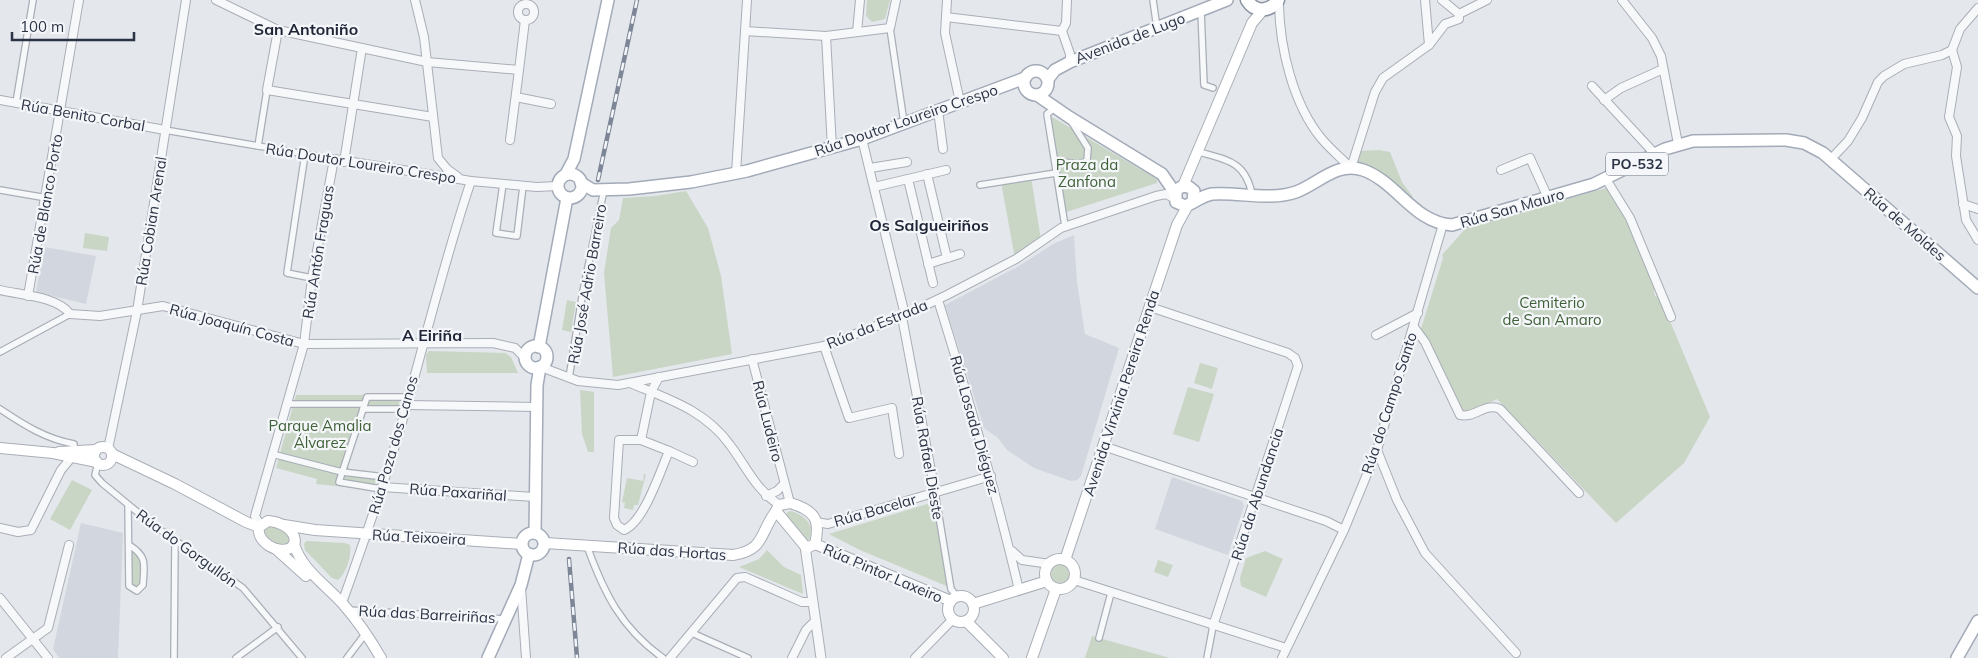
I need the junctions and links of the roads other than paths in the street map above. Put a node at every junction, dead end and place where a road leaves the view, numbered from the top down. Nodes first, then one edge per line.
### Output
1 (33, 0) edge
2 (79, 0) edge
3 (186, 0) edge
4 (216, 0) edge
5 (415, 0) edge
6 (608, 0) edge
7 (747, 0) edge
8 (860, 0) edge
9 (896, 0) edge
10 (947, 0) edge
11 (1067, 0) edge
12 (1154, 0) edge
13 (1227, 0) edge
14 (1425, 0) edge
15 (1442, 0) edge
16 (1487, 0) edge
17 (1622, 0) edge
18 (1262, 4) edge
19 (1978, 8) edge
20 (1201, 11) junction
21 (1459, 14) junction
22 (946, 17) junction
23 (525, 20) dead end
24 (1280, 27) junction
25 (890, 28) junction
26 (1157, 28) junction
27 (278, 30) junction
28 (745, 31) junction
29 (1062, 31) junction
30 (857, 32) junction
31 (826, 36) junction
32 (1428, 45) junction
33 (362, 48) junction
34 (1952, 50) junction
35 (427, 62) junction
36 (1066, 64) junction
37 (1663, 69) junction
38 (519, 70) junction
39 (1038, 71) junction
40 (1025, 78) junction
41 (1048, 84) junction
42 (1592, 86) dead end
43 (1213, 88) dead end
44 (267, 90) junction
45 (1037, 95) junction
46 (516, 97) junction
47 (0, 100) edge
48 (1604, 100) junction
49 (960, 102) junction
50 (16, 103) junction
51 (551, 104) dead end
52 (354, 105) junction
53 (1056, 107) junction
54 (938, 110) junction
55 (61, 111) junction
56 (433, 117) junction
57 (1069, 118) junction
58 (904, 123) junction
59 (165, 130) junction
60 (862, 138) junction
61 (510, 140) dead end
62 (1678, 144) junction
63 (258, 146) junction
64 (832, 148) junction
65 (943, 149) dead end
66 (1198, 152) junction
67 (305, 154) junction
68 (1655, 154) junction
69 (334, 159) junction
70 (1831, 159) junction
71 (1054, 161) junction
72 (344, 162) junction
73 (907, 162) dead end
74 (870, 168) junction
75 (1351, 168) junction
76 (946, 170) dead end
77 (1501, 170) dead end
78 (736, 173) junction
79 (1056, 173) junction
80 (927, 174) junction
81 (575, 178) junction
82 (461, 179) junction
83 (908, 179) junction
84 (1606, 179) junction
85 (471, 181) junction
86 (503, 184) junction
87 (980, 185) dead end
88 (522, 186) junction
89 (557, 186) junction
90 (874, 187) junction
91 (0, 190) edge
92 (604, 190) junction
93 (1182, 192) junction
94 (1230, 194) junction
95 (1252, 194) junction
96 (47, 198) junction
97 (567, 198) junction
98 (1548, 198) junction
99 (1190, 203) junction
100 (1963, 204) junction
101 (1978, 209) edge
102 (1443, 224) junction
103 (1177, 225) junction
104 (1065, 226) junction
105 (1978, 240) edge
106 (960, 254) dead end
107 (947, 258) junction
108 (928, 264) junction
109 (312, 278) junction
110 (933, 283) dead end
111 (1978, 288) edge
112 (0, 290) edge
113 (28, 296) junction
114 (938, 300) junction
115 (1150, 307) junction
116 (137, 311) junction
117 (1418, 313) junction
118 (70, 314) junction
119 (904, 316) junction
120 (1671, 317) dead end
121 (1414, 327) junction
122 (1376, 335) dead end
123 (422, 343) junction
124 (304, 344) junction
125 (824, 346) junction
126 (539, 347) junction
127 (0, 352) edge
128 (752, 358) junction
129 (527, 362) junction
130 (541, 367) junction
131 (557, 374) junction
132 (659, 377) junction
133 (569, 378) junction
134 (629, 383) junction
135 (537, 386) junction
136 (652, 392) junction
137 (286, 404) junction
138 (407, 404) junction
139 (364, 406) junction
140 (537, 407) junction
141 (0, 410) edge
142 (641, 440) junction
143 (1103, 446) junction
144 (0, 448) edge
145 (96, 450) junction
146 (1377, 450) junction
147 (669, 451) junction
148 (54, 453) junction
149 (73, 453) junction
150 (272, 454) junction
151 (899, 454) dead end
152 (110, 455) junction
153 (97, 462) junction
154 (693, 462) dead end
155 (342, 472) junction
156 (991, 476) junction
157 (385, 478) junction
158 (784, 484) junction
159 (381, 488) junction
160 (935, 492) junction
161 (1579, 493) dead end
162 (766, 496) junction
163 (534, 497) junction
164 (1256, 498) junction
165 (128, 505) junction
166 (781, 506) junction
167 (257, 511) junction
168 (233, 516) junction
169 (816, 522) junction
170 (284, 525) junction
171 (0, 528) edge
172 (259, 529) junction
173 (315, 530) junction
174 (1344, 530) junction
175 (535, 533) junction
176 (367, 534) junction
177 (175, 539) junction
178 (295, 542) junction
179 (545, 543) junction
180 (522, 544) junction
181 (69, 545) dead end
182 (129, 545) junction
183 (810, 545) junction
184 (588, 546) junction
185 (276, 549) junction
186 (1012, 551) junction
187 (529, 554) junction
188 (1065, 560) junction
189 (1050, 564) junction
190 (1074, 580) junction
191 (1046, 581) junction
192 (520, 586) junction
193 (328, 589) junction
194 (1056, 589) junction
195 (1019, 590) junction
196 (1111, 593) junction
197 (0, 598) edge
198 (954, 599) junction
199 (813, 602) junction
200 (973, 604) junction
201 (345, 606) junction
202 (507, 619) junction
203 (953, 619) junction
204 (816, 620) junction
205 (966, 621) junction
206 (1978, 621) edge
207 (1213, 626) junction
208 (278, 627) junction
209 (366, 633) junction
210 (692, 633) junction
211 (1100, 638) dead end
212 (32, 639) junction
213 (1286, 648) junction
214 (1516, 653) dead end
215 (6, 658) edge
216 (48, 658) edge
217 (174, 658) edge
218 (236, 658) edge
219 (302, 658) edge
220 (347, 658) edge
221 (381, 658) edge
222 (488, 658) edge
223 (526, 658) edge
224 (663, 658) edge
225 (670, 658) edge
226 (748, 658) edge
227 (792, 658) edge
228 (821, 658) edge
229 (914, 658) edge
230 (1003, 658) edge
231 (1032, 658) edge
232 (1207, 658) edge
233 (1282, 658) edge
234 (1957, 658) edge

1 - 50 street
2 - 55 street, Rúa de Blanco Porto
3 - 59 street, Rúa Cobian Arenal
4 - 27 street
5 - 35 street
6 - 81 main road
7 - 28 street
8 - 30 street
9 - 25 street
10 - 22 street
11 - 29 street
12 - 26 street
13 - 18 main road, Avenida de Lugo
13 - 20 main road, Avenida de Lugo
14 - 32 street
15 - 21 street
16 - 21 street
17 - 37 street
18 - 24 street
18 - 24 street
18 - 66 main road
19 - 34 street
20 - 26 main road, Avenida de Lugo
20 - 43 street
21 - 32 street
22 - 29 street
22 - 49 street
23 - 38 street
24 - 75 street
25 - 30 street
25 - 58 street
26 - 36 main road, Avenida de Lugo
27 - 33 street
27 - 44 street
28 - 31 street
28 - 78 street
29 - 36 street
30 - 31 street
31 - 64 street
32 - 75 street
33 - 35 street
33 - 52 street
34 - 70 street
34 - 100 street
35 - 38 street
35 - 56 street
36 - 39 main road, Avenida de Lugo
36 - 41 main road, Avenida de Lugo
37 - 48 street
37 - 62 street
38 - 46 street
39 - 40 main road
39 - 41 main road
40 - 45 main road
40 - 49 main road, Rúa Doutor Loureiro Crespo
41 - 45 main road
41 - 53 main road
42 - 48 street
44 - 52 street
44 - 63 street
45 - 53 main road
46 - 51 street
46 - 61 street
47 - 50 street, Rúa Benito Corbal
48 - 68 street
49 - 54 main road, Rúa Doutor Loureiro Crespo
50 - 55 street, Rúa Benito Corbal
52 - 56 street
52 - 72 street
53 - 57 main road
53 - 71 street
54 - 58 main road, Rúa Doutor Loureiro Crespo
54 - 65 street
55 - 59 street, Rúa Benito Corbal
55 - 96 street, Rúa de Blanco Porto
56 - 82 street
57 - 71 street
57 - 93 main road
58 - 60 main road, Rúa Doutor Loureiro Crespo
59 - 63 street, Rúa Doutor Loureiro Crespo
59 - 116 street, Rúa Cobian Arenal
60 - 64 main road, Rúa Doutor Loureiro Crespo
60 - 74 street, Rúa Rafael Dieste
62 - 68 main road, Rúa San Mauro / PO-532
62 - 70 main road, Rúa San Mauro / PO-532
63 - 67 street, Rúa Doutor Loureiro Crespo
64 - 78 main road, Rúa Doutor Loureiro Crespo
66 - 93 main road
66 - 95 street
67 - 69 street, Rúa Doutor Loureiro Crespo
67 - 109 street
68 - 84 main road, Rúa San Mauro / PO-532
69 - 72 street, Rúa Doutor Loureiro Crespo
69 - 109 street, Rúa Antón Fraguas
70 - 111 main road, Rúa de Moldes / PO-532
71 - 79 street
72 - 82 street, Rúa Doutor Loureiro Crespo
73 - 74 street
74 - 90 street, Rúa Rafael Dieste
75 - 95 main road
75 - 102 main road, Rúa San Mauro
76 - 80 street
77 - 98 street
78 - 92 main road, Rúa Doutor Loureiro Crespo
79 - 87 street
79 - 104 street
80 - 83 street
80 - 107 street
81 - 89 main road
81 - 92 main road, Rúa Doutor Loureiro Crespo
81 - 97 main road
82 - 85 street, Rúa Doutor Loureiro Crespo
83 - 90 street
83 - 108 street
84 - 98 main road, Rúa San Mauro / PO-532
84 - 120 street
85 - 86 street, Rúa Doutor Loureiro Crespo
85 - 123 street, Rúa Poza dos Canos
86 - 88 street, Rúa Doutor Loureiro Crespo
86 - 88 street
88 - 89 street, Rúa Doutor Loureiro Crespo
89 - 97 main road
90 - 119 street, Rúa Rafael Dieste
91 - 96 street
92 - 133 street, Rúa José Adrio Barreiro
93 - 94 main road
93 - 99 main road
93 - 99 main road
93 - 103 main road, Avenida Virxinia Pereira Renda
93 - 104 street, Rúa da Estrada
94 - 95 main road
94 - 99 main road
96 - 113 street, Rúa de Blanco Porto
97 - 126 main road
98 - 102 main road, Rúa San Mauro / PO-532
99 - 103 main road, Avenida Virxinia Pereira Renda
100 - 101 street
100 - 105 street
102 - 117 street, Rúa do Campo Santo
103 - 115 main road, Avenida Virxinia Pereira Renda
104 - 114 street, Rúa da Estrada
106 - 107 street
107 - 108 street
108 - 110 street
109 - 124 street, Rúa Antón Fraguas
112 - 113 street, Rúa Joaquín Costa
113 - 118 street, Rúa Joaquín Costa
114 - 119 street, Rúa da Estrada
114 - 156 street, Rúa Losada Diéguez
115 - 143 main road, Avenida Virxinia Pereira Renda
115 - 164 street, Rúa da Abundancia
116 - 118 street, Rúa Joaquín Costa
116 - 124 street, Rúa Joaquín Costa
116 - 152 street, Rúa Cobian Arenal
117 - 121 street, Rúa do Campo Santo
117 - 122 street
118 - 127 street
119 - 125 street, Rúa da Estrada
119 - 160 street, Rúa Rafael Dieste
121 - 146 street, Rúa do Campo Santo
121 - 161 street
123 - 124 street, Rúa Joaquín Costa
123 - 129 street, Rúa Joaquín Costa
123 - 138 street, Rúa Poza dos Canos
124 - 137 street, Rúa Antón Fraguas
125 - 128 street, Rúa da Estrada
125 - 151 street
126 - 129 main road
126 - 130 main road
128 - 132 street, Rúa da Estrada
128 - 158 street, Rúa Ludeiro
129 - 130 main road
129 - 135 main road
130 - 131 street, Rúa da Estrada
130 - 135 main road
131 - 133 street, Rúa da Estrada
131 - 135 street
132 - 134 street, Rúa da Estrada
132 - 136 street
133 - 134 street, Rúa da Estrada
134 - 136 street, Rúa Pintor Laxeiro
135 - 140 main road
136 - 142 street
136 - 162 street, Rúa Pintor Laxeiro
137 - 139 street
137 - 150 street, Rúa Antón Fraguas
138 - 139 street
138 - 139 street
138 - 140 street
138 - 157 street, Rúa Poza dos Canos
139 - 155 street
140 - 163 main road
141 - 149 street
142 - 147 street
142 - 147 street
143 - 164 street
143 - 188 main road, Avenida Virxinia Pereira Renda
144 - 148 main road
145 - 148 main road
145 - 152 main road
145 - 153 main road
146 - 174 street, Rúa do Campo Santo
146 - 214 street
147 - 154 street
148 - 149 main road
149 - 153 main road
149 - 171 street
150 - 155 street
150 - 167 street, Rúa Antón Fraguas
152 - 153 main road
152 - 168 main road
153 - 165 street, Rúa do Gorgullón
155 - 157 street
155 - 159 street, Rúa Paxariñal
156 - 160 street, Rúa Bacelar
156 - 186 street, Rúa Losada Diéguez
157 - 159 street, Rúa Poza dos Canos
158 - 162 street
158 - 166 street, Rúa Ludeiro
159 - 163 street, Rúa Paxariñal
159 - 176 street, Rúa Poza dos Canos
160 - 169 street, Rúa Bacelar
160 - 198 street, Rúa Rafael Dieste
162 - 166 street, Rúa Pintor Laxeiro
163 - 175 main road
164 - 174 street
164 - 207 street, Rúa da Abundancia
165 - 177 street, Rúa do Gorgullón
165 - 182 street
166 - 169 main road, Rúa Pintor Laxeiro
166 - 183 main road, Rúa Pintor Laxeiro
166 - 184 main road, Rúa das Hortas
167 - 168 street
167 - 172 street
168 - 172 main road
169 - 183 main road, Rúa Pintor Laxeiro
170 - 172 main road, Rúa Teixoeira
170 - 173 main road, Rúa Teixoeira
170 - 178 main road
172 - 185 main road
173 - 176 main road, Rúa Teixoeira
173 - 178 main road
174 - 213 street, Rúa do Campo Santo
175 - 179 main road
175 - 180 main road
176 - 180 main road, Rúa Teixoeira
176 - 201 street, Rúa Poza dos Canos
177 - 208 street, Rúa do Gorgullón
177 - 217 street
178 - 185 main road
178 - 193 main road
179 - 184 main road, Rúa das Hortas
179 - 187 main road
180 - 187 main road
181 - 212 street
182 - 182 street
183 - 198 main road, Rúa Pintor Laxeiro
183 - 199 street
184 - 224 street
185 - 193 main road
186 - 189 street
186 - 195 street, Rúa Losada Diéguez
187 - 192 main road
188 - 189 main road
188 - 190 main road
189 - 191 main road
190 - 194 main road
190 - 196 street
191 - 194 main road
191 - 195 main road
192 - 202 main road
192 - 223 street
193 - 201 main road
194 - 231 main road
195 - 200 main road
196 - 207 street
196 - 211 street
197 - 212 street
198 - 200 main road
198 - 203 main road
199 - 204 street
199 - 210 street
200 - 205 main road
201 - 202 street, Rúa das Barreiriñas
201 - 209 main road
202 - 222 main road
203 - 205 main road
203 - 229 street
204 - 227 street
204 - 228 street
205 - 230 main road
206 - 234 main road
207 - 213 street
207 - 232 street
208 - 218 street
208 - 219 street, Rúa do Gorgullón
209 - 220 street
209 - 221 main road
210 - 225 street
210 - 226 street
212 - 215 street
212 - 216 street
213 - 233 street, Rúa do Campo Santo

